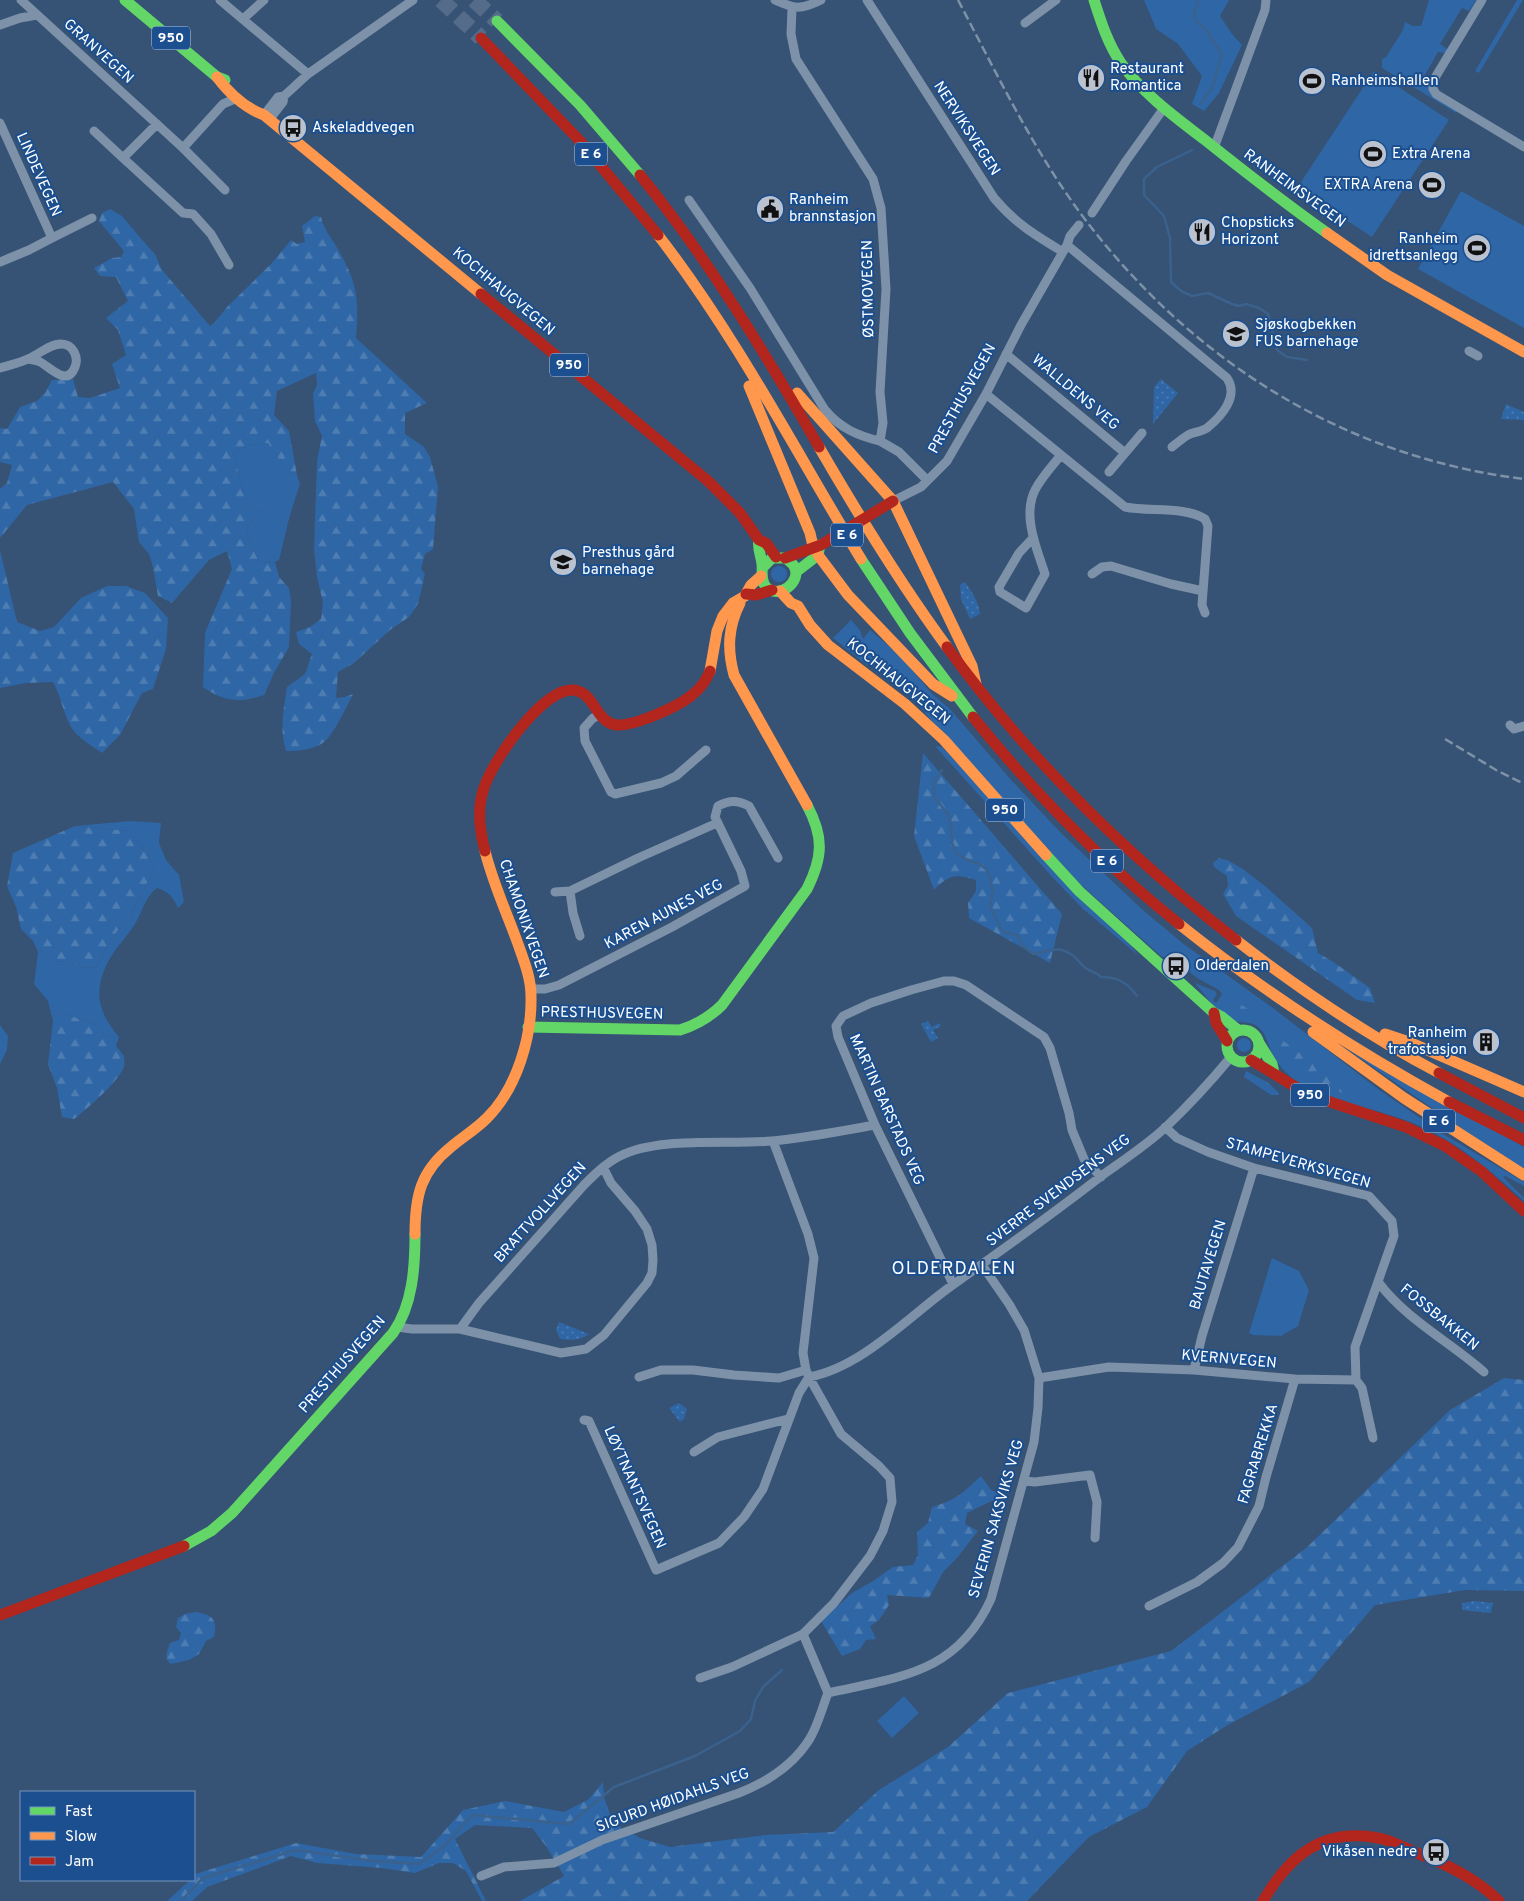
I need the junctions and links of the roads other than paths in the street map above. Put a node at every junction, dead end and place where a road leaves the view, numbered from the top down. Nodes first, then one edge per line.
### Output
1 (21, 0) edge
2 (125, 0) edge
3 (220, 0) edge
4 (264, 0) edge
5 (413, 0) edge
6 (775, 0) edge
7 (821, 0) edge
8 (867, 0) edge
9 (1056, 0) edge
10 (1094, 0) edge
11 (1266, 0) edge
12 (1482, 0) edge
13 (792, 8) junction
14 (38, 15) junction
15 (243, 19) junction
16 (497, 21) tunnel mouth
17 (1025, 23) dead end
18 (0, 25) edge
19 (481, 38) tunnel mouth
20 (308, 74) junction
21 (217, 77) junction
22 (227, 89) junction
23 (237, 98) junction
24 (223, 104) junction
25 (1164, 108) junction
26 (267, 117) junction
27 (0, 123) edge
28 (157, 124) junction
29 (94, 131) dead end
30 (1524, 147) edge
31 (183, 148) junction
32 (1214, 148) junction
33 (123, 158) junction
34 (226, 190) dead end
35 (689, 200) dead end
36 (1092, 213) dead end
37 (92, 218) dead end
38 (1079, 224) dead end
39 (52, 238) junction
40 (1065, 249) junction
41 (0, 262) edge
42 (229, 265) dead end
43 (1469, 351) dead end
44 (1524, 352) edge
45 (1006, 354) junction
46 (1478, 356) dead end
47 (28, 359) junction
48 (745, 362) junction
49 (0, 368) edge
50 (783, 384) junction
51 (986, 394) junction
52 (1142, 433) dead end
53 (880, 441) junction
54 (1172, 447) dead end
55 (1125, 453) junction
56 (1061, 455) junction
57 (1109, 472) dead end
58 (927, 480) junction
59 (893, 501) junction
60 (1033, 538) junction
61 (759, 540) junction
62 (819, 547) junction
63 (780, 557) junction
64 (762, 572) junction
65 (1092, 574) dead end
66 (795, 576) junction
67 (776, 590) junction
68 (1203, 591) junction
69 (744, 596) junction
70 (798, 606) junction
71 (1205, 613) dead end
72 (978, 691) junction
73 (960, 701) junction
74 (600, 715) junction
75 (1510, 725) dead end
76 (1524, 726) edge
77 (706, 750) dead end
78 (717, 823) junction
79 (778, 858) dead end
80 (570, 891) junction
81 (555, 892) dead end
82 (580, 936) dead end
83 (532, 989) junction
84 (1292, 1007) junction
85 (1214, 1013) junction
86 (528, 1027) junction
87 (1361, 1028) junction
88 (1238, 1030) junction
89 (1227, 1041) junction
90 (1260, 1043) junction
91 (1231, 1057) junction
92 (1251, 1060) junction
93 (1274, 1072) junction
94 (1524, 1092) edge
95 (1524, 1118) edge
96 (875, 1125) junction
97 (1165, 1127) junction
98 (1524, 1140) edge
99 (773, 1141) junction
100 (603, 1167) junction
101 (1254, 1168) junction
102 (1524, 1175) edge
103 (1101, 1177) junction
104 (1524, 1211) edge
105 (982, 1265) junction
106 (1379, 1283) junction
107 (953, 1284) junction
108 (397, 1327) junction
109 (460, 1329) junction
110 (1194, 1370) junction
111 (1484, 1372) dead end
112 (808, 1374) junction
113 (639, 1377) dead end
114 (1039, 1378) junction
115 (1295, 1379) junction
116 (1356, 1380) junction
117 (788, 1419) junction
118 (584, 1420) dead end
119 (1373, 1438) dead end
120 (694, 1452) dead end
121 (1024, 1481) junction
122 (1095, 1538) dead end
123 (1150, 1606) dead end
124 (0, 1616) edge
125 (803, 1634) junction
126 (700, 1678) dead end
127 (828, 1692) junction
128 (481, 1876) dead end
129 (1263, 1901) edge
130 (1499, 1901) edge

1 - 14 street, GRANVEGEN
2 - 21 main road, KOCHHAUGVEGEN / 950
3 - 15 street
4 - 15 street
5 - 20 street
6 - 13 street
7 - 13 street
8 - 40 street, NERVIKSVEGEN
9 - 17 street
10 - 25 main road, RANHEIMSVEGEN
11 - 32 street
12 - 30 street
13 - 53 street, ØSTMOVEGEN
14 - 18 street
14 - 28 street, GRANVEGEN
15 - 20 street
16 - 50 main road, E 6
19 - 48 main road, E 6
20 - 26 street
21 - 22 main road, KOCHHAUGVEGEN / 950
21 - 26 main road, KOCHHAUGVEGEN / 950
22 - 23 main road, KOCHHAUGVEGEN / 950
22 - 24 street
23 - 24 street
23 - 26 main road, KOCHHAUGVEGEN / 950
24 - 31 street
25 - 32 main road, RANHEIMSVEGEN
25 - 36 street
26 - 61 main road, KOCHHAUGVEGEN / 950
27 - 39 street, LINDEVEGEN
28 - 31 street, GRANVEGEN
28 - 33 street
29 - 33 street
31 - 34 street, GRANVEGEN
32 - 44 main road, RANHEIMSVEGEN
33 - 42 street
35 - 53 street
37 - 39 street, LINDEVEGEN
38 - 40 street, PRESTHUSVEGEN
39 - 41 street, LINDEVEGEN
40 - 45 street, PRESTHUSVEGEN
40 - 54 street
43 - 46 street
45 - 51 street, PRESTHUSVEGEN
45 - 55 street, WALLDENS VEG
47 - 47 street
47 - 49 street
48 - 62 main road, E 6
48 - 73 main road, E 6
50 - 59 main road, E 6
50 - 72 main road, E 6
51 - 56 street
51 - 58 street, PRESTHUSVEGEN
52 - 55 street, WALLDENS VEG
53 - 58 street
55 - 57 street, WALLDENS VEG
56 - 60 street
56 - 68 street
58 - 59 street, PRESTHUSVEGEN
59 - 62 main road, PRESTHUSVEGEN
59 - 72 main road, E 6
60 - 60 street
61 - 63 main road, KOCHHAUGVEGEN / 950
61 - 64 main road, KOCHHAUGVEGEN / 950
62 - 63 main road, PRESTHUSVEGEN
62 - 66 main road, PRESTHUSVEGEN
62 - 73 main road, E 6
63 - 64 main road
63 - 66 main road, 950
64 - 67 main road, 950
64 - 69 main road, PRESTHUSVEGEN
65 - 68 street
66 - 67 main road
66 - 70 main road, KOCHHAUGVEGEN / 950
67 - 69 main road
67 - 70 main road, KOCHHAUGVEGEN / 950
68 - 71 street
69 - 74 main road
69 - 86 main road, PRESTHUSVEGEN
70 - 85 main road, KOCHHAUGVEGEN / 950
72 - 87 main road, E 6
73 - 84 main road, E 6
74 - 77 street
74 - 83 main road, CHAMONIXVEGEN
75 - 76 street
78 - 79 street
78 - 80 street
78 - 83 street, KAREN AUNES VEG
80 - 81 street
80 - 82 street, KAREN AUNES VEG
83 - 86 main road, CHAMONIXVEGEN
84 - 98 main road, E 6
84 - 102 main road, E 6
85 - 88 main road, KOCHHAUGVEGEN / 950
85 - 89 main road, KOCHHAUGVEGEN / 950
86 - 108 main road, PRESTHUSVEGEN
87 - 94 main road, E 6
87 - 95 main road, E 6
88 - 89 main road
88 - 90 main road, 950
89 - 91 main road, 950
90 - 92 main road
90 - 93 main road, 950
91 - 92 main road, 950
91 - 97 street, SVERRE SVENDSENS VEG
92 - 93 main road, 950
93 - 104 main road, 950
96 - 99 street, BRATTVOLLVEGEN
96 - 103 street, MARTIN BARSTADS VEG
96 - 107 street, MARTIN BARSTADS VEG
97 - 101 street, STAMPEVERKSVEGEN
97 - 103 street, SVERRE SVENDSENS VEG
99 - 100 street, BRATTVOLLVEGEN
99 - 112 street
100 - 109 street, BRATTVOLLVEGEN
100 - 109 street
101 - 106 street, STAMPEVERKSVEGEN
101 - 110 street, BAUTAVEGEN
103 - 105 street, SVERRE SVENDSENS VEG
105 - 107 street, SVERRE SVENDSENS VEG
105 - 114 street, SEVERIN SAKSVIKS VEG
106 - 111 street, FOSSBAKKEN
106 - 116 street
107 - 112 street, SVERRE SVENDSENS VEG
108 - 109 street
108 - 124 main road, PRESTHUSVEGEN
110 - 114 street, KVERNVEGEN
110 - 115 street, KVERNVEGEN
112 - 113 street, SVERRE SVENDSENS VEG
112 - 117 street
112 - 125 street
114 - 121 street, SEVERIN SAKSVIKS VEG
115 - 116 street, KVERNVEGEN
115 - 123 street, FAGRABREKKA
116 - 119 street
117 - 118 street, LØYTNANTSVEGEN
117 - 120 street
121 - 122 street
121 - 127 street, SEVERIN SAKSVIKS VEG
125 - 126 street
125 - 127 street
127 - 128 street, SIGURD HØIDAHLS VEG
129 - 130 main road

